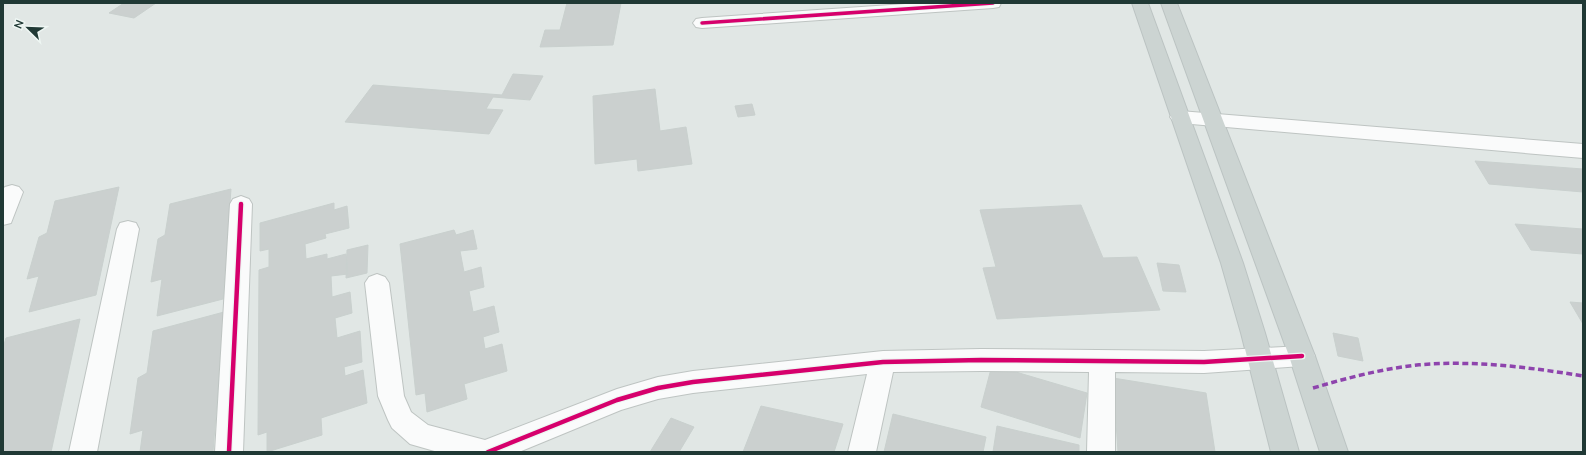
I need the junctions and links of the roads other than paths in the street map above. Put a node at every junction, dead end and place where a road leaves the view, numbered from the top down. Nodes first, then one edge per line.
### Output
1 (993, 3) edge
2 (1140, 3) edge
3 (1169, 3) edge
4 (702, 23) dead end
5 (1180, 117) junction
6 (1212, 119) junction
7 (1583, 151) edge
8 (12, 192) dead end
9 (241, 204) dead end
10 (3, 217) edge
11 (128, 229) dead end
12 (377, 283) dead end
13 (1302, 356) junction
14 (1260, 358) junction
15 (1102, 361) junction
16 (883, 362) junction
17 (83, 452) edge
18 (230, 452) edge
19 (483, 452) edge
20 (488, 452) edge
21 (862, 452) edge
22 (1101, 452) edge
23 (1285, 452) edge
24 (1334, 452) edge

1 - 4 street
2 - 5 main road
3 - 6 main road
5 - 6 street
5 - 14 main road
6 - 7 street
6 - 13 main road
8 - 10 street
9 - 18 street
11 - 17 street
12 - 19 street
13 - 14 street
13 - 24 main road
14 - 15 street
14 - 23 main road
15 - 16 street
15 - 22 street
16 - 20 street
16 - 21 street

